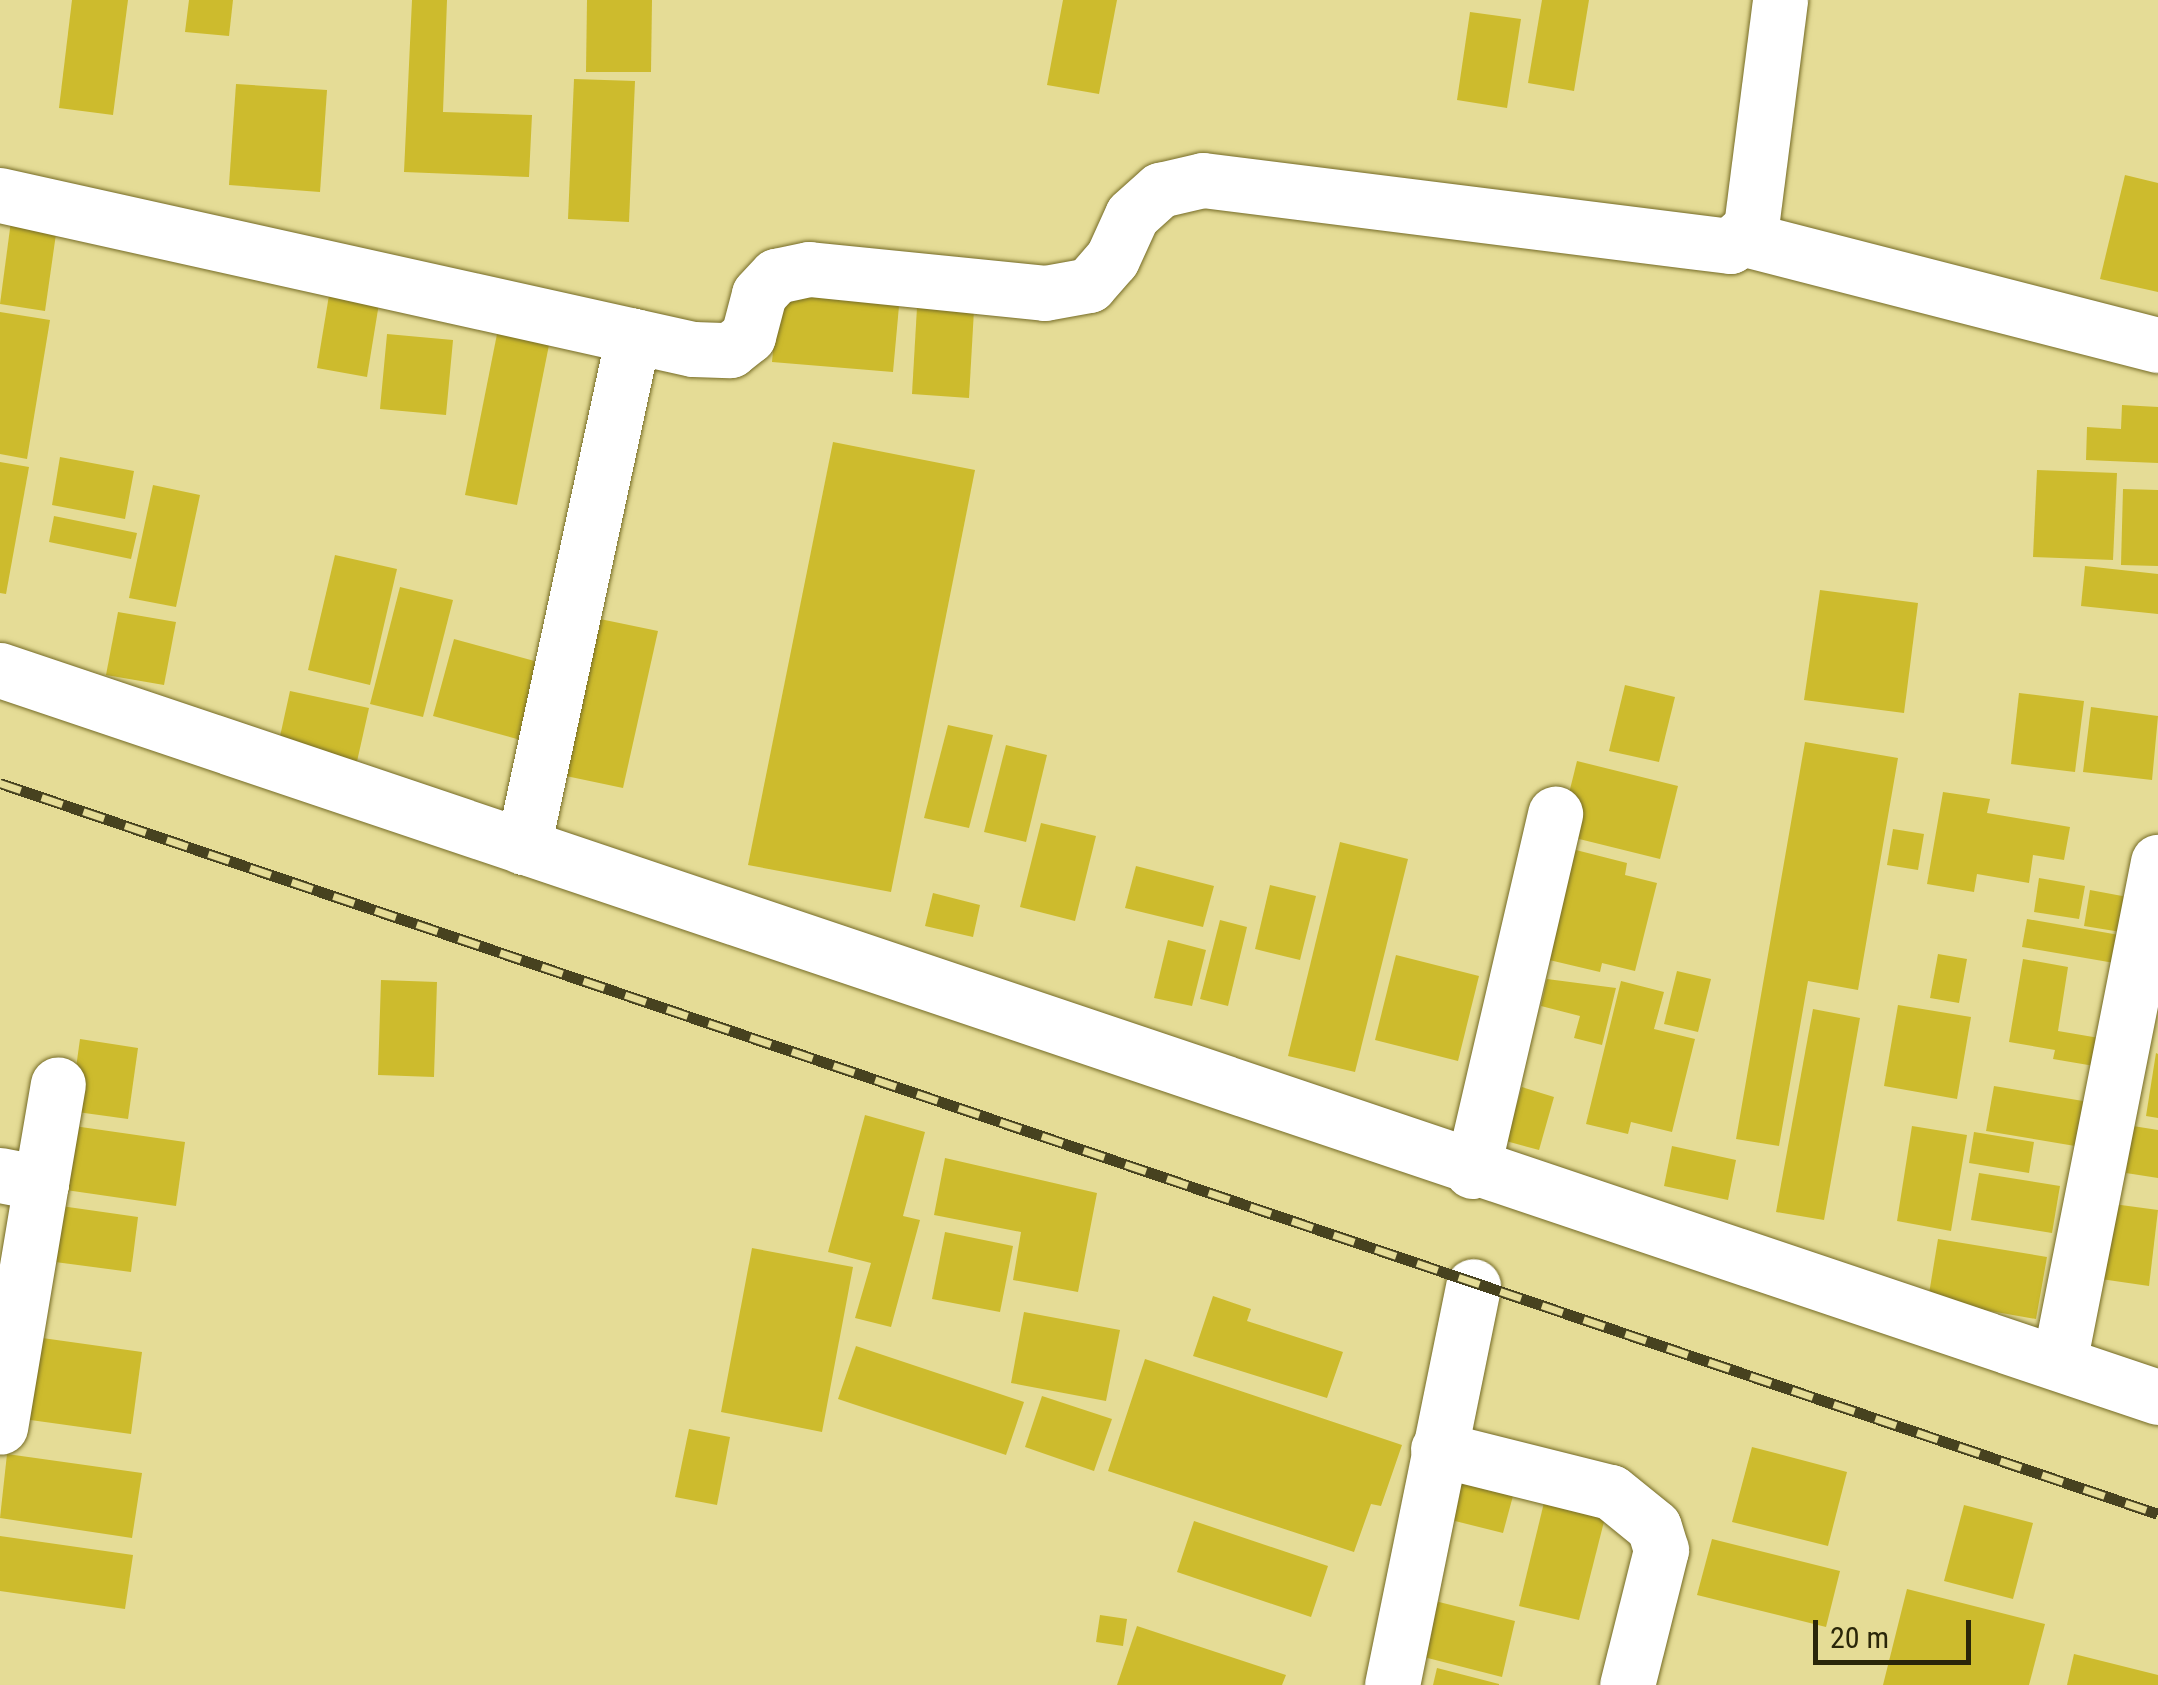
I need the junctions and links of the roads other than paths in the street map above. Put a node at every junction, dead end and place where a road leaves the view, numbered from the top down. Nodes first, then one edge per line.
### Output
1 (1780, 0) edge
2 (0, 196) edge
3 (1745, 238) junction
4 (633, 336) junction
5 (2158, 345) edge
6 (0, 670) edge
7 (1555, 813) dead end
8 (523, 847) junction
9 (2158, 862) edge
10 (58, 1084) dead end
11 (1472, 1171) junction
12 (21, 1179) edge
13 (1473, 1286) dead end
14 (2059, 1363) junction
15 (2158, 1397) edge
16 (0, 1426) edge
17 (1438, 1449) junction
18 (1392, 1685) edge
19 (1627, 1685) edge

1 - 3 street
2 - 4 street
3 - 4 street
3 - 5 street
4 - 8 street
6 - 8 street
7 - 11 street
8 - 11 street
9 - 14 street
10 - 12 street
11 - 14 street
12 - 16 street
13 - 17 street
14 - 15 street
17 - 18 street
17 - 19 street

